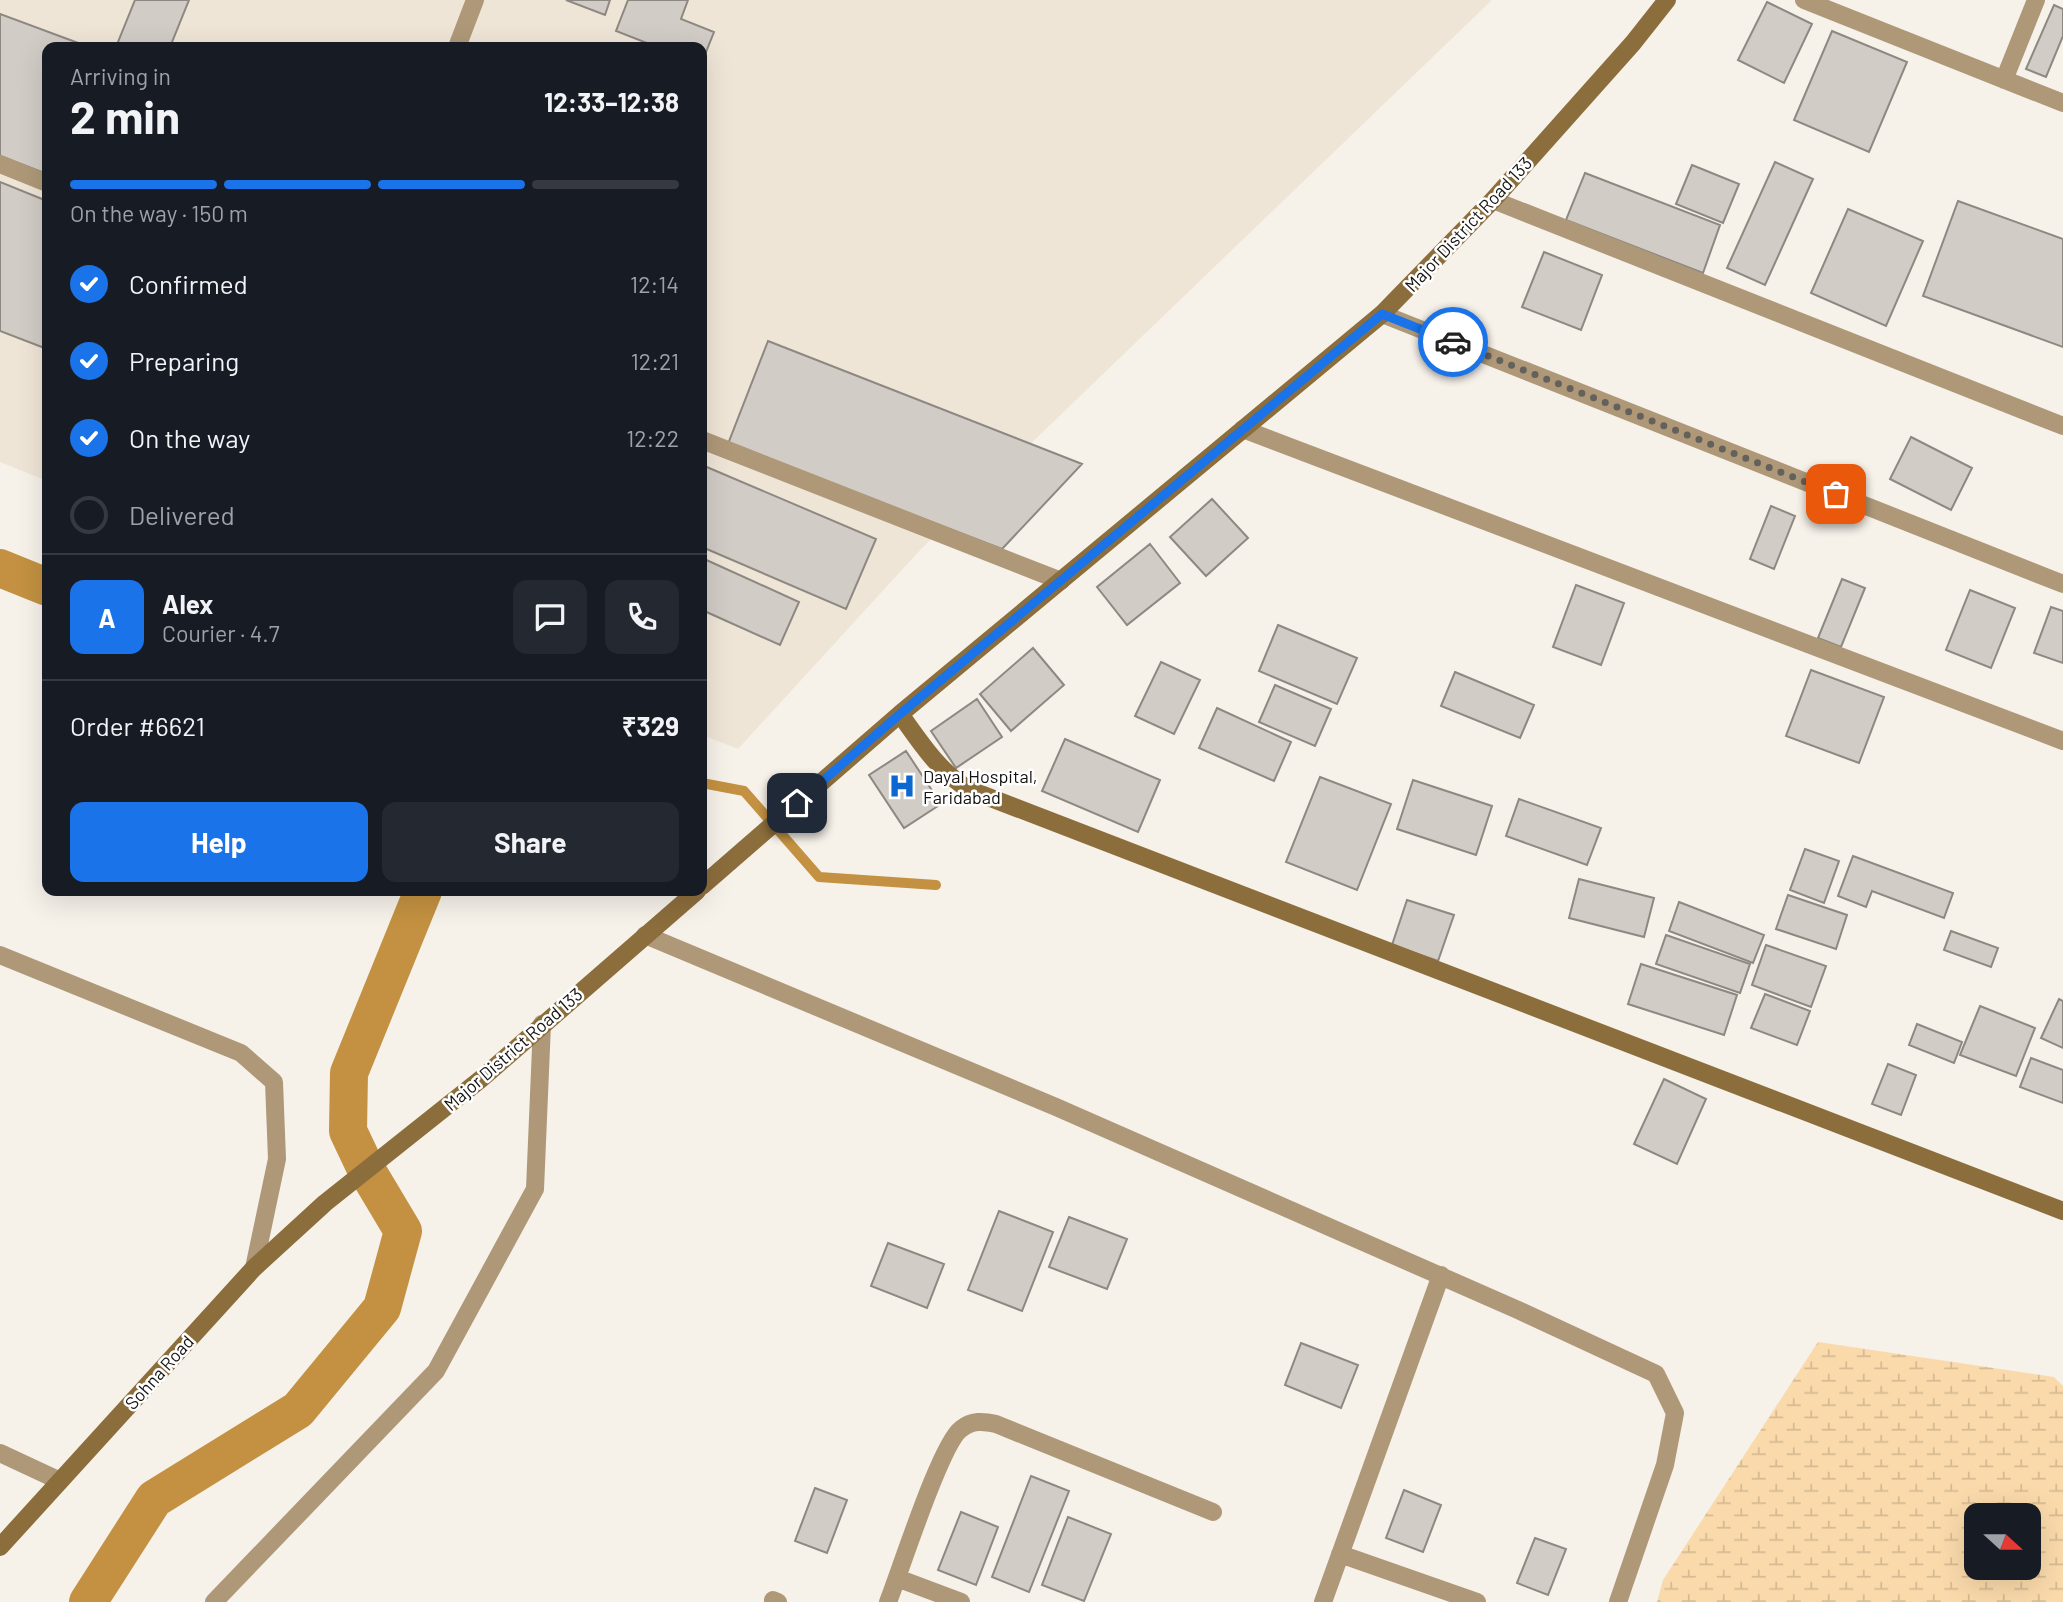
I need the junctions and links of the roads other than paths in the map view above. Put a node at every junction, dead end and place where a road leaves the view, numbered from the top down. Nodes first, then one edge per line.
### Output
1 (475, 0) edge
2 (1667, 0) edge
3 (1804, 0) edge
4 (2036, 0) edge
5 (459, 42) edge
6 (2004, 80) junction
7 (2063, 103) edge
8 (0, 164) edge
9 (42, 181) edge
10 (1493, 200) junction
11 (1382, 314) junction
12 (2063, 426) edge
13 (1243, 429) junction
14 (707, 442) edge
15 (1061, 581) junction
16 (2063, 584) edge
17 (900, 714) junction
18 (2063, 741) edge
19 (707, 882) edge
20 (691, 896) edge
21 (645, 935) junction
22 (0, 955) edge
23 (542, 1024) junction
24 (325, 1203) joint
25 (2063, 1211) edge
26 (254, 1268) junction
27 (1441, 1275) junction
28 (0, 1453) edge
29 (60, 1481) junction
30 (1213, 1512) dead end
31 (0, 1547) edge
32 (1340, 1554) junction
33 (897, 1578) junction
34 (214, 1602) edge
35 (888, 1602) edge
36 (961, 1602) edge
37 (1322, 1602) edge
38 (1477, 1602) edge
39 (1618, 1602) edge

1 - 5 street
2 - 10 main road, Major District Road 133
3 - 6 street
4 - 6 street
6 - 7 street
8 - 9 street
10 - 11 main road, Major District Road 133
10 - 12 street
11 - 13 main road, Major District Road 133
11 - 16 street
13 - 15 main road, Major District Road 133
13 - 18 street
14 - 15 street
15 - 17 main road, Major District Road 133
17 - 19 main road, Major District Road 133
17 - 25 main road
20 - 21 main road, Major District Road 133
21 - 23 main road, Major District Road 133
21 - 27 street
22 - 26 street
23 - 24 main road, Major District Road 133
23 - 34 street
24 - 26 main road, Sohna Road
26 - 29 main road, Sohna Road
27 - 32 street
27 - 39 street
28 - 29 street
29 - 31 main road, Sohna Road
30 - 33 street
32 - 37 street
32 - 38 street
33 - 35 street
33 - 36 street

